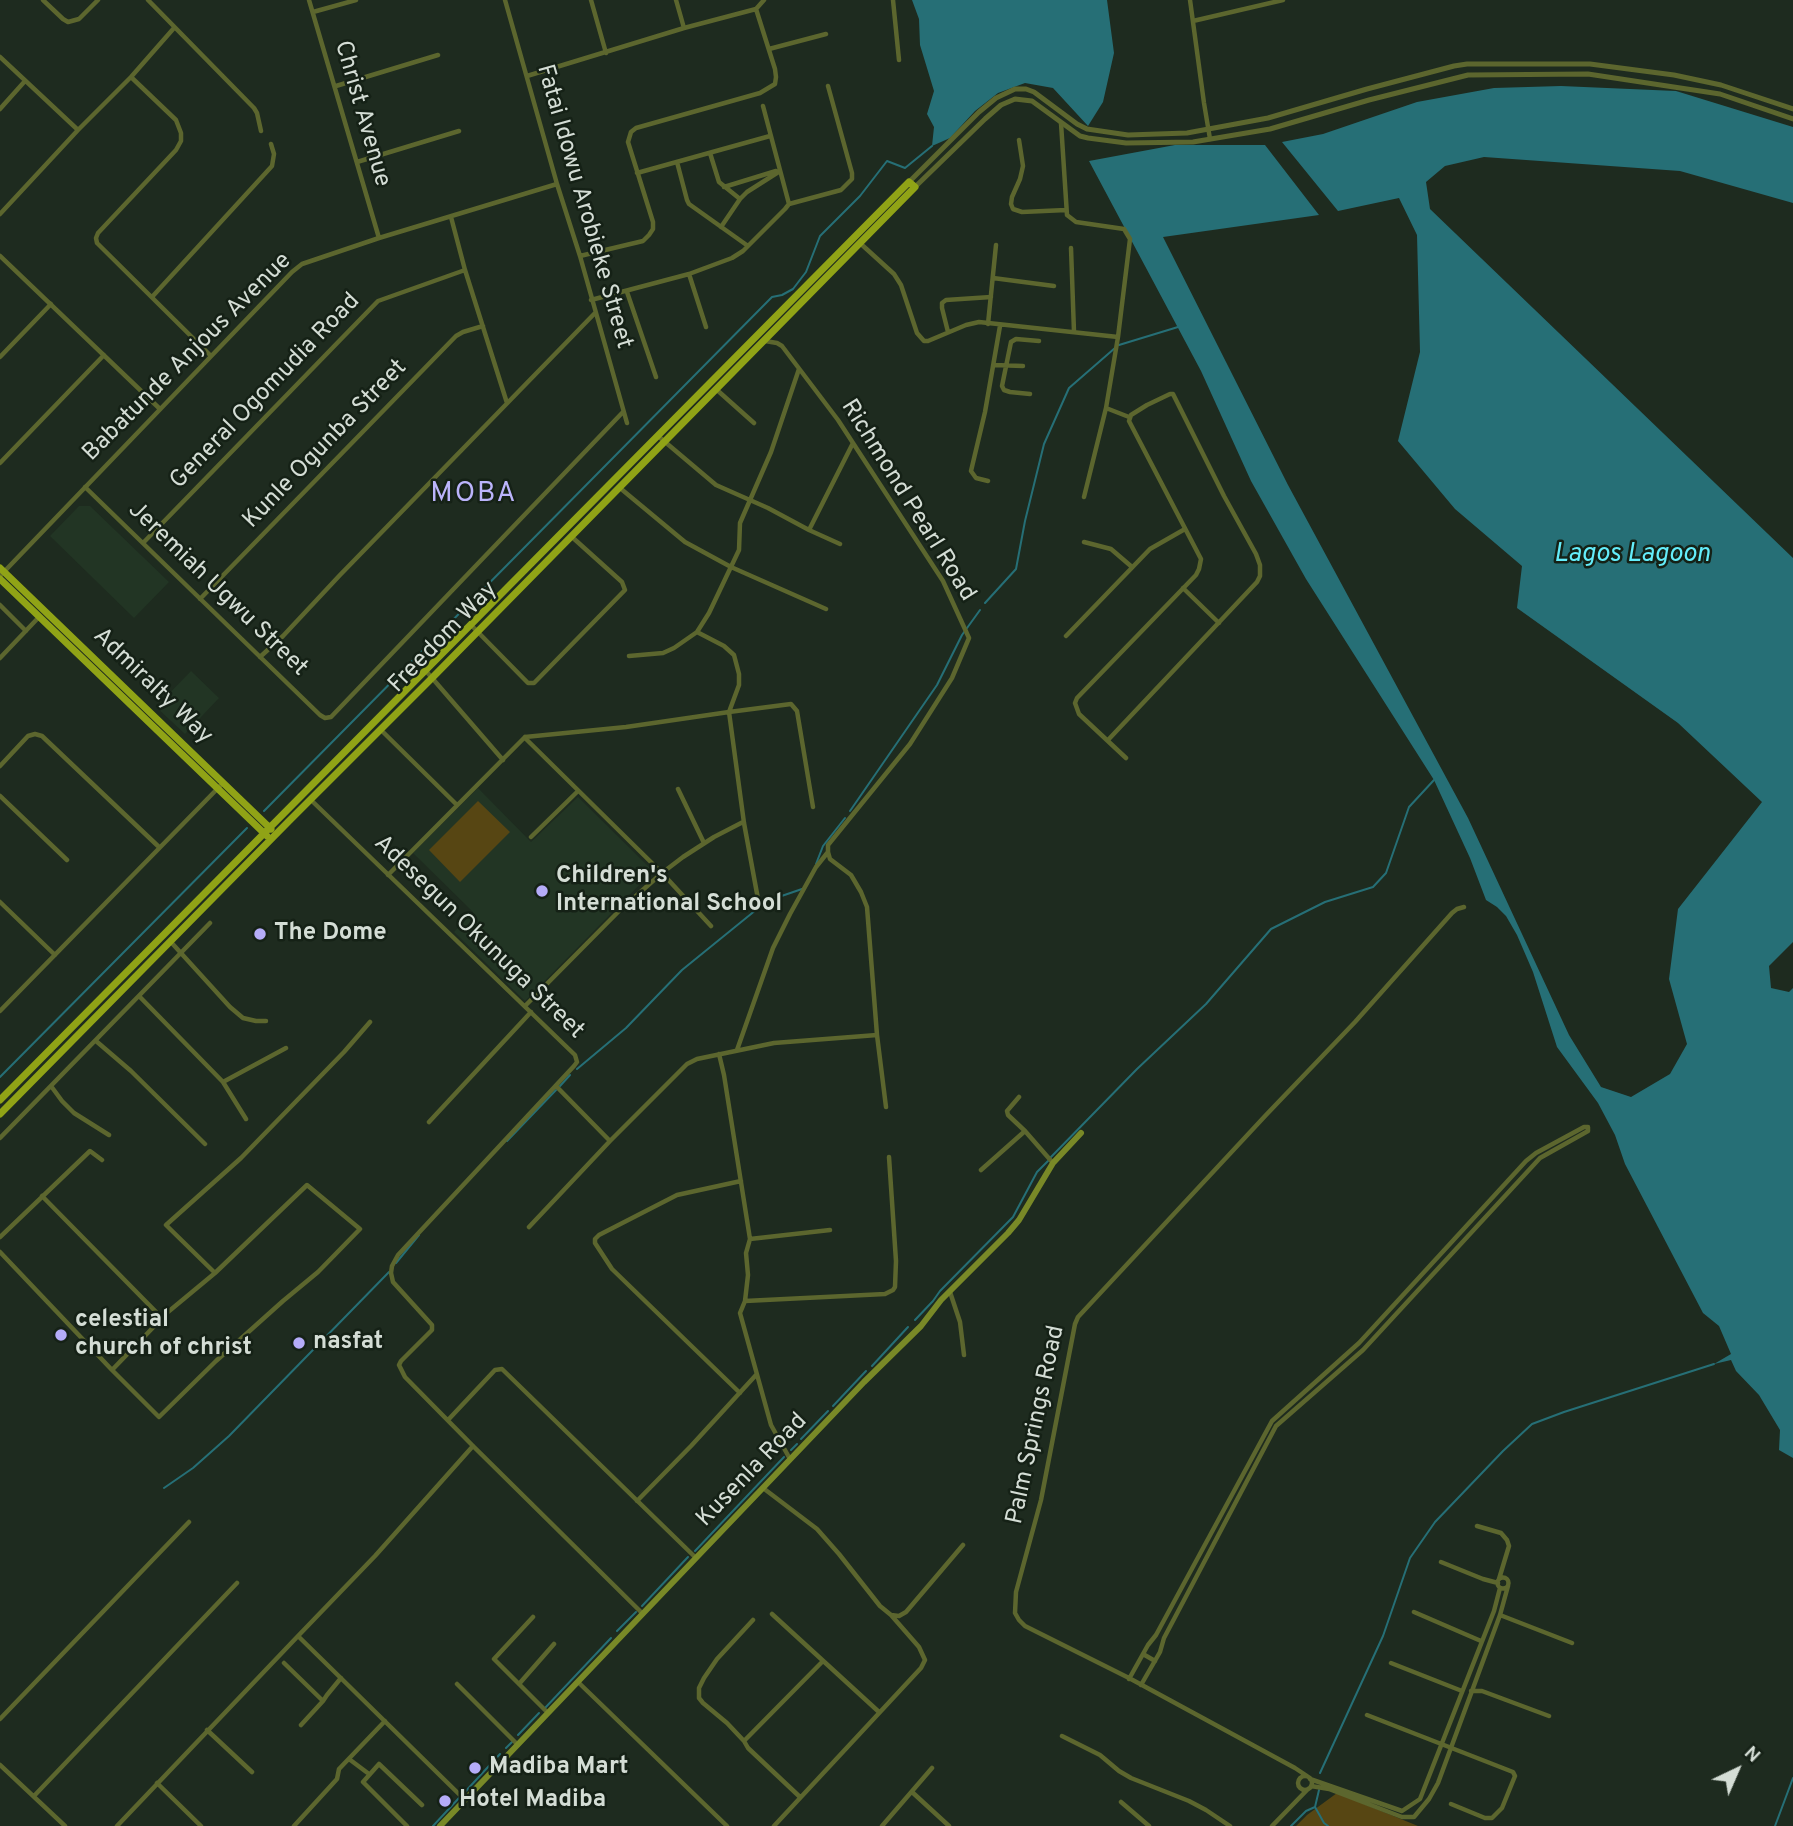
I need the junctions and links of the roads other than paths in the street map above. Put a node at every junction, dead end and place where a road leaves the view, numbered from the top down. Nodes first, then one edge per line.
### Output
1 (43, 0) edge
2 (98, 0) edge
3 (148, 0) edge
4 (309, 0) edge
5 (356, 0) edge
6 (505, 0) edge
7 (591, 0) edge
8 (676, 0) edge
9 (764, 0) edge
10 (893, 0) edge
11 (1190, 0) edge
12 (1283, 0) edge
13 (756, 9) junction
14 (313, 12) junction
15 (1193, 21) junction
16 (174, 27) junction
17 (684, 28) junction
18 (826, 34) dead end
19 (769, 49) junction
20 (606, 53) junction
21 (438, 55) dead end
22 (0, 58) edge
23 (899, 60) dead end
24 (131, 76) junction
25 (527, 76) junction
26 (25, 81) junction
27 (336, 86) junction
28 (828, 86) dead end
29 (996, 98) junction
30 (1001, 105) junction
31 (763, 106) dead end
32 (0, 109) edge
33 (1793, 109) edge
34 (1793, 119) edge
35 (1061, 122) junction
36 (1209, 129) junction
37 (78, 130) junction
38 (261, 131) dead end
39 (459, 131) dead end
40 (770, 136) junction
41 (1210, 139) junction
42 (1019, 140) dead end
43 (271, 144) dead end
44 (710, 153) junction
45 (357, 162) junction
46 (677, 162) junction
47 (780, 170) junction
48 (637, 173) junction
49 (557, 184) junction
50 (912, 185) junction
51 (724, 187) junction
52 (740, 199) junction
53 (789, 204) junction
54 (1066, 210) junction
55 (0, 214) edge
56 (451, 217) junction
57 (721, 227) junction
58 (379, 238) junction
59 (861, 244) junction
60 (996, 245) dead end
61 (748, 246) junction
62 (1071, 248) dead end
63 (0, 256) edge
64 (580, 256) junction
65 (465, 270) junction
66 (689, 274) junction
67 (993, 278) junction
68 (1054, 286) dead end
69 (627, 292) junction
70 (152, 297) junction
71 (991, 297) junction
72 (591, 300) junction
73 (51, 304) junction
74 (595, 313) junction
75 (988, 324) junction
76 (483, 326) junction
77 (1000, 326) junction
78 (706, 327) dead end
79 (948, 332) junction
80 (1074, 332) junction
81 (1118, 337) junction
82 (764, 341) junction
83 (1039, 341) dead end
84 (104, 355) junction
85 (0, 356) edge
86 (211, 356) junction
87 (994, 365) junction
88 (1007, 365) junction
89 (1023, 366) dead end
90 (799, 369) junction
91 (656, 377) dead end
92 (717, 390) junction
93 (1030, 394) dead end
94 (507, 403) junction
95 (1106, 408) junction
96 (160, 409) junction
97 (623, 412) junction
98 (1129, 418) junction
99 (754, 423) dead end
100 (627, 424) dead end
101 (658, 436) junction
102 (665, 442) junction
103 (853, 443) junction
104 (0, 463) edge
105 (988, 481) dead end
106 (85, 487) junction
107 (620, 488) junction
108 (1084, 497) dead end
109 (749, 500) junction
110 (1185, 529) junction
111 (809, 530) junction
112 (572, 536) junction
113 (1084, 541) dead end
114 (143, 543) junction
115 (840, 544) dead end
116 (731, 567) junction
117 (1132, 567) junction
118 (1, 574) edge
119 (1183, 588) junction
120 (200, 599) junction
121 (0, 605) edge
122 (826, 609) dead end
123 (39, 617) junction
124 (1219, 623) junction
125 (471, 625) junction
126 (26, 631) junction
127 (478, 632) junction
128 (697, 632) junction
129 (1066, 636) dead end
130 (629, 656) dead end
131 (260, 657) junction
132 (0, 658) edge
133 (426, 671) junction
134 (432, 678) junction
135 (729, 712) junction
136 (381, 730) junction
137 (525, 737) junction
138 (1108, 740) junction
139 (1126, 758) dead end
140 (503, 760) junction
141 (0, 766) edge
142 (220, 785) junction
143 (678, 789) dead end
144 (578, 791) junction
145 (0, 796) edge
146 (311, 800) junction
147 (457, 805) junction
148 (813, 807) dead end
149 (743, 822) junction
150 (267, 830) junction
151 (274, 837) junction
152 (531, 837) dead end
153 (704, 844) junction
154 (159, 847) junction
155 (828, 852) junction
156 (67, 860) dead end
157 (662, 873) junction
158 (388, 875) junction
159 (758, 899) dead end
160 (0, 902) edge
161 (1464, 907) dead end
162 (210, 923) dead end
163 (711, 926) dead end
164 (170, 941) junction
165 (183, 953) junction
166 (55, 955) junction
167 (139, 996) junction
168 (525, 1006) junction
169 (0, 1011) edge
170 (531, 1012) junction
171 (266, 1021) dead end
172 (370, 1022) dead end
173 (877, 1035) junction
174 (96, 1041) junction
175 (286, 1048) dead end
176 (737, 1050) junction
177 (719, 1054) junction
178 (223, 1082) junction
179 (51, 1086) junction
180 (555, 1086) junction
181 (1019, 1097) dead end
182 (0, 1100) edge
183 (886, 1107) dead end
184 (0, 1114) edge
185 (246, 1119) dead end
186 (429, 1122) dead end
187 (1025, 1131) junction
188 (1081, 1133) dead end
189 (109, 1135) dead end
190 (0, 1138) edge
191 (610, 1141) junction
192 (205, 1144) dead end
193 (889, 1157) dead end
194 (1050, 1159) junction
195 (102, 1160) dead end
196 (981, 1170) dead end
197 (741, 1181) junction
198 (42, 1196) junction
199 (529, 1227) dead end
200 (830, 1230) dead end
201 (0, 1237) edge
202 (750, 1239) junction
203 (0, 1252) edge
204 (215, 1273) junction
205 (950, 1293) junction
206 (745, 1301) junction
207 (163, 1319) junction
208 (964, 1355) dead end
209 (112, 1370) junction
210 (756, 1375) junction
211 (740, 1393) junction
212 (448, 1420) junction
213 (473, 1446) junction
214 (790, 1459) junction
215 (763, 1488) junction
216 (637, 1501) junction
217 (189, 1522) dead end
218 (1478, 1526) dead end
219 (962, 1545) dead end
220 (696, 1558) junction
221 (1441, 1562) dead end
222 (1501, 1570) junction
223 (1507, 1579) junction
224 (237, 1583) dead end
225 (1499, 1583) junction
226 (1508, 1586) junction
227 (1414, 1612) dead end
228 (643, 1614) junction
229 (772, 1614) dead end
230 (891, 1615) junction
231 (1500, 1615) junction
232 (533, 1616) dead end
233 (753, 1620) dead end
234 (298, 1636) junction
235 (1481, 1641) junction
236 (1572, 1643) dead end
237 (554, 1644) dead end
238 (1143, 1654) junction
239 (823, 1661) junction
240 (1155, 1661) junction
241 (284, 1663) dead end
242 (1391, 1663) dead end
243 (341, 1678) junction
244 (1129, 1679) junction
245 (578, 1682) junction
246 (457, 1684) dead end
247 (519, 1684) junction
248 (1141, 1685) junction
249 (1471, 1691) junction
250 (1462, 1692) junction
251 (323, 1701) junction
252 (880, 1712) junction
253 (548, 1713) junction
254 (1367, 1715) dead end
255 (1549, 1716) dead end
256 (0, 1719) edge
257 (385, 1721) junction
258 (301, 1725) dead end
259 (207, 1730) junction
260 (1062, 1735) dead end
261 (744, 1741) junction
262 (1442, 1744) junction
263 (518, 1745) junction
264 (1450, 1747) junction
265 (349, 1759) junction
266 (0, 1765) edge
267 (932, 1768) dead end
268 (1295, 1768) junction
269 (252, 1772) dead end
270 (369, 1774) junction
271 (1308, 1778) junction
272 (157, 1783) junction
273 (1299, 1784) junction
274 (1309, 1787) junction
275 (912, 1792) junction
276 (34, 1796) junction
277 (800, 1797) junction
278 (1300, 1797) junction
279 (466, 1800) junction
280 (1121, 1802) dead end
281 (1451, 1804) dead end
282 (422, 1805) dead end
283 (65, 1826) edge
284 (117, 1826) edge
285 (201, 1826) edge
286 (294, 1826) edge
287 (407, 1826) edge
288 (440, 1826) edge
289 (727, 1826) edge
290 (774, 1826) edge
291 (882, 1826) edge
292 (950, 1826) edge
293 (1149, 1826) edge
294 (1230, 1826) edge
295 (1272, 1826) edge

1 - 2 street
3 - 16 street
4 - 14 street, Christ Avenue
5 - 14 street
6 - 25 street, Fatai Idowu Arobieke Street
7 - 20 street
8 - 17 street
9 - 13 street
10 - 23 street
11 - 15 street
12 - 15 street
13 - 17 street
13 - 19 street
14 - 27 street, Christ Avenue
15 - 36 street
16 - 24 street
16 - 38 street
17 - 20 street
18 - 19 street
19 - 48 street
20 - 25 street
21 - 27 street
22 - 26 street
24 - 37 street
24 - 70 street
25 - 49 street, Fatai Idowu Arobieke Street
26 - 32 street
26 - 37 street
27 - 45 street, Christ Avenue
28 - 53 street
29 - 30 street
29 - 36 street
29 - 50 street
30 - 35 street
30 - 50 street
31 - 40 street
33 - 36 street
34 - 41 street
35 - 41 street
35 - 54 street
36 - 41 street
37 - 55 street
39 - 45 street
40 - 44 street
40 - 47 street
42 - 54 street
43 - 70 street
44 - 46 street
44 - 51 street
45 - 58 street, Christ Avenue
46 - 48 street
46 - 57 street
47 - 51 street
47 - 52 street
47 - 53 street
48 - 64 street
49 - 56 street, Babatunde Anjous Avenue
49 - 64 street, Fatai Idowu Arobieke Street
50 - 59 main road, Freedom Way
50 - 101 main road, Freedom Way
51 - 52 street
52 - 57 street
53 - 61 street
54 - 81 street
56 - 58 street, Babatunde Anjous Avenue
56 - 65 street
57 - 61 street
58 - 86 street, Babatunde Anjous Avenue
59 - 79 street
59 - 82 main road, Freedom Way
60 - 67 street
61 - 66 street
62 - 80 street
63 - 73 street
64 - 72 street, Fatai Idowu Arobieke Street
65 - 76 street
65 - 114 street, General Ogomudia Road
66 - 69 street
66 - 78 street
67 - 68 street
67 - 71 street
69 - 72 street
69 - 91 street
70 - 86 street
71 - 75 street
71 - 79 street
72 - 74 street, Fatai Idowu Arobieke Street
73 - 84 street
73 - 85 street
74 - 94 street
74 - 97 street, Fatai Idowu Arobieke Street
75 - 77 street
75 - 79 street
76 - 94 street
76 - 120 street, Kunle Ogunba Street
77 - 80 street
77 - 87 street
80 - 81 street
81 - 95 street
82 - 90 street, Richmond Pearl Road
82 - 92 main road, Freedom Way
83 - 88 street
84 - 96 street
84 - 104 street
86 - 96 street, Babatunde Anjous Avenue
87 - 88 street
87 - 105 street
88 - 89 street
88 - 93 street
90 - 103 street, Richmond Pearl Road
90 - 109 street
92 - 99 street
92 - 102 main road, Freedom Way
94 - 131 street
95 - 98 street
95 - 108 street
96 - 106 street, Babatunde Anjous Avenue
97 - 100 street, Fatai Idowu Arobieke Street
97 - 131 street, Jeremiah Ugwu Street
98 - 110 street
98 - 124 street
101 - 102 street
101 - 125 main road, Freedom Way
102 - 107 main road, Freedom Way
102 - 109 street
103 - 111 street
103 - 155 street, Richmond Pearl Road
106 - 114 street, Jeremiah Ugwu Street
106 - 118 street, Babatunde Anjous Avenue
107 - 112 main road, Freedom Way
107 - 116 street
109 - 111 street
109 - 116 street
110 - 117 street
110 - 119 street
111 - 115 street
112 - 127 main road, Freedom Way
112 - 127 street
113 - 117 street
114 - 120 street, Jeremiah Ugwu Street
116 - 122 street
116 - 128 street
117 - 129 street
118 - 123 main road, Admiralty Way
118 - 142 main road, Admiralty Way
119 - 124 street
119 - 138 street
120 - 131 street, Jeremiah Ugwu Street
121 - 126 street
123 - 126 street
123 - 142 main road, Admiralty Way
124 - 138 street
125 - 127 street
125 - 133 main road, Freedom Way
126 - 132 street
127 - 134 main road, Freedom Way
128 - 130 street
128 - 135 street
133 - 134 street
133 - 150 main road, Freedom Way
134 - 136 main road, Freedom Way
134 - 140 street
135 - 137 street
135 - 148 street
135 - 149 street
136 - 146 main road, Freedom Way
136 - 147 street
137 - 140 street
137 - 144 street
138 - 139 street
140 - 147 street
141 - 154 street
142 - 150 main road, Admiralty Way
142 - 154 street
143 - 153 street
144 - 152 street
144 - 157 street
145 - 156 street
146 - 151 main road, Freedom Way
146 - 158 street, Adesegun Okunuga Street
147 - 158 street
149 - 153 street
149 - 159 street
150 - 151 main road, Admiralty Way
150 - 182 main road, Freedom Way
151 - 164 main road, Freedom Way
153 - 157 street
154 - 166 street
155 - 173 street
155 - 176 street, Richmond Pearl Road
157 - 163 street
157 - 168 street
158 - 168 street, Adesegun Okunuga Street
160 - 166 street
161 - 244 street, Palm Springs Road
162 - 165 street
164 - 165 street
164 - 184 main road, Freedom Way
165 - 167 street
165 - 171 street
166 - 169 street
167 - 174 street
167 - 178 street
168 - 170 street, Adesegun Okunuga Street
170 - 180 street, Adesegun Okunuga Street
170 - 186 street
172 - 204 street
173 - 176 street
173 - 183 street
174 - 179 street
174 - 192 street
175 - 178 street
176 - 177 street
177 - 191 street
177 - 197 street
178 - 185 street
179 - 189 street
179 - 190 street
180 - 191 street
180 - 212 street, Adesegun Okunuga Street
181 - 187 street
187 - 194 street
187 - 196 street
188 - 194 main road, Kusenla Road
191 - 199 street
193 - 206 street
194 - 205 main road, Kusenla Road
195 - 198 street
197 - 202 street
197 - 211 street
198 - 201 street
198 - 207 street
200 - 202 street
202 - 206 street
203 - 209 street
204 - 207 street
204 - 209 street
205 - 208 street
205 - 214 main road, Kusenla Road
206 - 210 street
207 - 209 street
210 - 211 street
210 - 214 street
211 - 216 street
212 - 213 street
212 - 216 street
213 - 228 street
213 - 234 street
214 - 215 main road, Kusenla Road
215 - 220 main road, Kusenla Road
215 - 230 street
216 - 220 street
217 - 256 street
218 - 222 street
219 - 230 street
220 - 228 main road, Kusenla Road
221 - 225 street
222 - 223 street
222 - 225 street
223 - 225 street
223 - 226 street
224 - 276 street
225 - 226 street
225 - 235 street
226 - 231 street
227 - 235 street
228 - 245 main road, Kusenla Road
229 - 239 street
230 - 252 street
231 - 236 street
231 - 249 street
232 - 247 street
233 - 261 street
234 - 243 street
234 - 259 street
235 - 250 street
237 - 247 street
238 - 240 street
238 - 240 street
238 - 244 street
239 - 252 street
239 - 261 street
240 - 248 street
241 - 251 street
242 - 250 street
243 - 251 street
243 - 257 street
244 - 248 street, Palm Springs Road
245 - 253 main road, Kusenla Road
245 - 289 street
246 - 263 street
247 - 253 street
248 - 268 street, Palm Springs Road
249 - 255 street
249 - 264 street
250 - 262 street
251 - 258 street
252 - 277 street
253 - 263 main road, Kusenla Road
254 - 262 street
257 - 265 street
257 - 279 street
259 - 269 street
259 - 272 street
260 - 294 street
261 - 277 street
262 - 264 street
262 - 271 street, Palm Springs Road
263 - 279 main road, Kusenla Road
264 - 274 street
264 - 281 street
265 - 270 street
265 - 286 street
266 - 276 street
267 - 275 street
268 - 271 street, Palm Springs Road
268 - 273 street
270 - 282 street
270 - 287 street
271 - 273 street
271 - 274 street
272 - 284 street
272 - 285 street
273 - 274 street
273 - 278 street
274 - 278 street
275 - 291 street
275 - 292 street
276 - 283 street
277 - 290 street
278 - 295 street
279 - 288 main road, Kusenla Road
280 - 293 street

